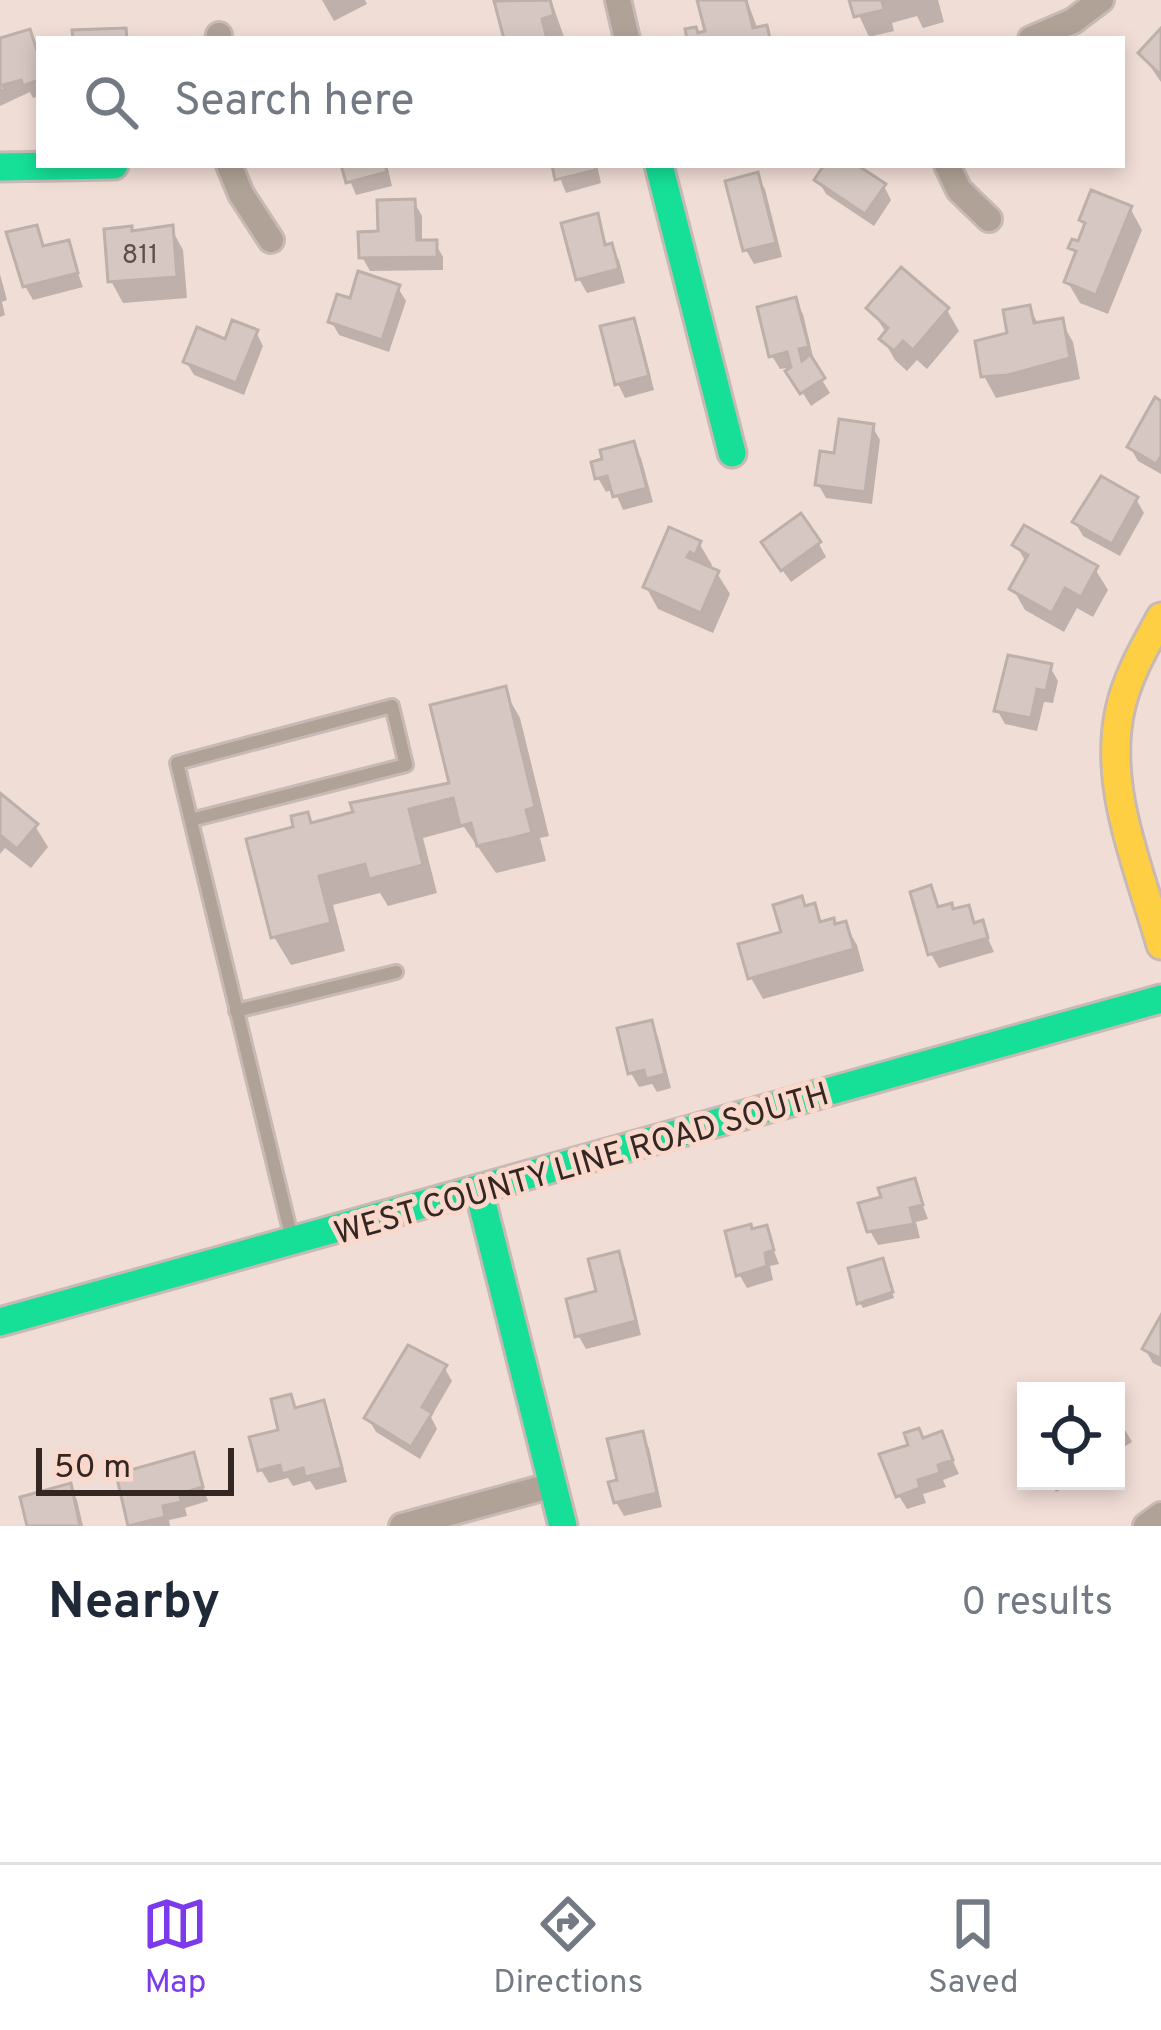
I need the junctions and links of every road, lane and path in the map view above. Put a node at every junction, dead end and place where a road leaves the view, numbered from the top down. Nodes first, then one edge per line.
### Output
1 (618, 0) edge
2 (1101, 0) edge
3 (626, 36) edge
4 (1038, 36) edge
5 (36, 166) edge
6 (0, 167) edge
7 (230, 168) edge
8 (659, 168) edge
9 (948, 168) edge
10 (988, 219) dead end
11 (271, 240) dead end
12 (732, 453) dead end
13 (1161, 617) edge
14 (190, 820) junction
15 (1161, 945) edge
16 (396, 972) dead end
17 (1161, 999) edge
18 (236, 1011) junction
19 (479, 1191) junction
20 (292, 1242) junction
21 (0, 1322) edge
22 (553, 1485) junction
23 (1161, 1515) edge
24 (402, 1526) edge
25 (563, 1526) edge
26 (1147, 1526) edge

1 - 3 street
2 - 4 street
5 - 6 main road
7 - 11 street
8 - 12 main road
9 - 10 street
13 - 15 main road
14 - 14 lane
14 - 18 lane
16 - 18 lane
17 - 19 main road, WEST COUNTY LINE ROAD SOUTH
18 - 20 lane
19 - 20 main road, WEST COUNTY LINE ROAD SOUTH
19 - 22 main road
20 - 21 main road, WEST COUNTY LINE ROAD SOUTH
22 - 24 street
22 - 25 main road
23 - 26 street

